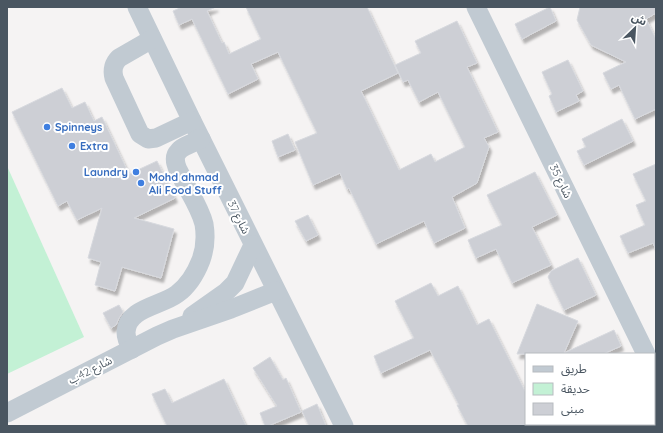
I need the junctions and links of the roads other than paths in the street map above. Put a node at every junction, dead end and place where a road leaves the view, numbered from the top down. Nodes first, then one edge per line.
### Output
1 (137, 7) edge
2 (476, 7) edge
3 (152, 39) junction
4 (192, 121) junction
5 (201, 139) junction
6 (253, 245) junction
7 (276, 291) junction
8 (173, 329) junction
9 (132, 349) junction
10 (646, 353) edge
11 (7, 413) edge
12 (344, 426) edge

1 - 3 street, شارع 37
2 - 10 street, شارع 35
3 - 4 street, شارع 37
3 - 4 street
4 - 5 street, شارع 37
5 - 6 street, شارع 37
5 - 9 street
6 - 7 street, شارع 37
6 - 8 street, شارع 42ب
7 - 8 street, شارع 42ب
7 - 12 street, شارع 37
8 - 9 street, شارع 42ب
9 - 11 street, شارع 42ب

